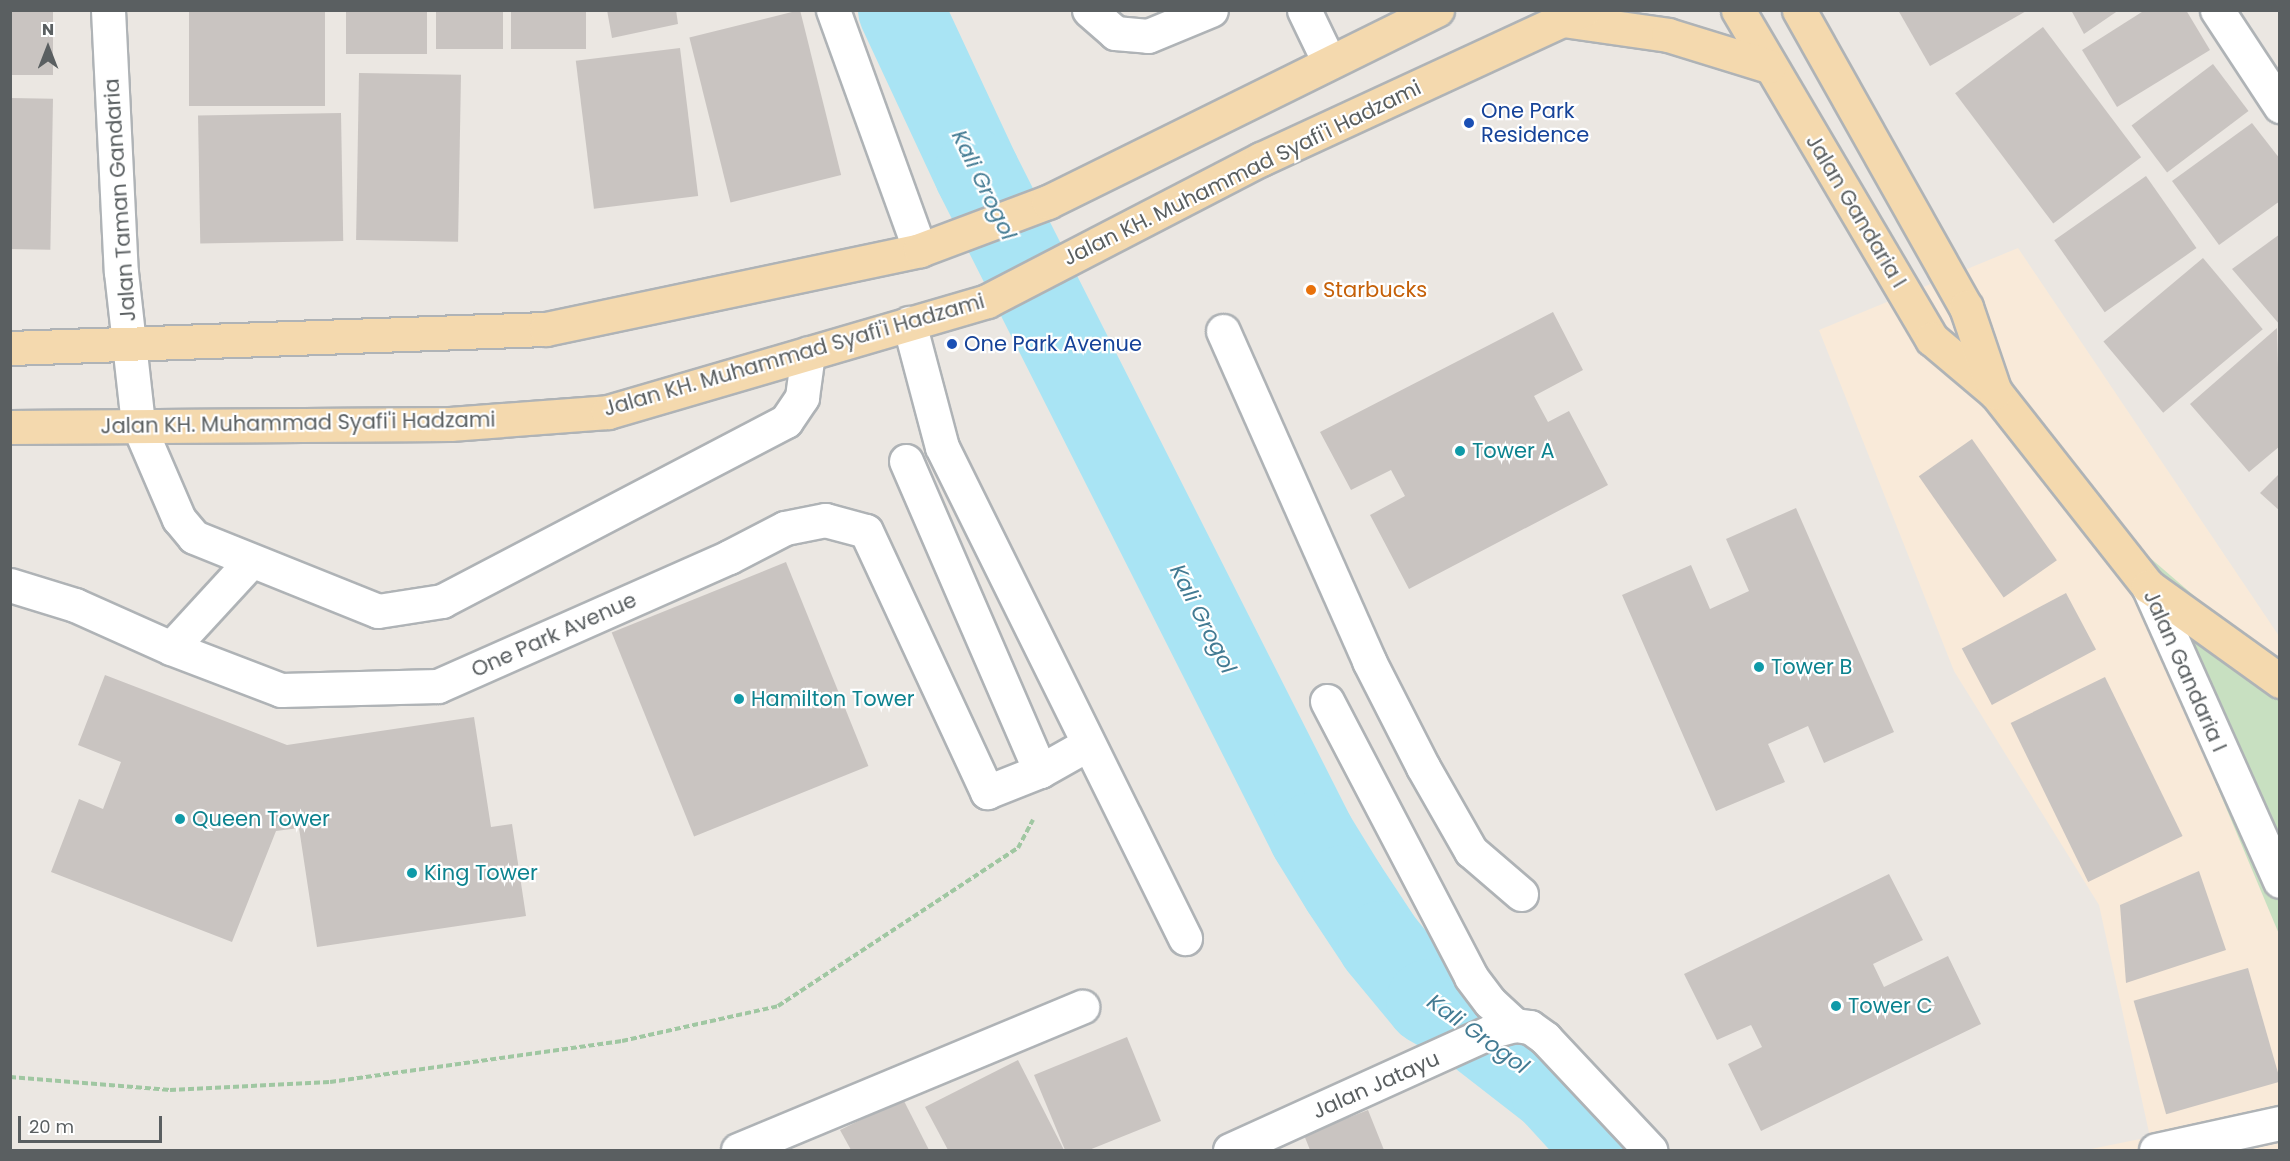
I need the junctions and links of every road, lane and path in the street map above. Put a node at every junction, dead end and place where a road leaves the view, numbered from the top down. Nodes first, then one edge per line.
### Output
1 (108, 10) edge
2 (833, 10) edge
3 (1089, 10) edge
4 (1211, 10) edge
5 (1304, 10) edge
6 (1437, 10) edge
7 (1738, 10) edge
8 (1799, 10) edge
9 (2217, 10) edge
10 (1573, 15) edge
11 (1329, 62) junction
12 (1769, 66) junction
13 (2280, 106) edge
14 (920, 250) junction
15 (909, 324) junction
16 (1223, 331) dead end
17 (131, 343) junction
18 (10, 348) edge
19 (808, 353) junction
20 (1996, 393) junction
21 (138, 424) junction
22 (10, 427) edge
23 (906, 461) dead end
24 (250, 562) junction
25 (10, 585) edge
26 (2148, 586) junction
27 (171, 648) junction
28 (2280, 681) edge
29 (1327, 701) dead end
30 (1088, 744) junction
31 (1050, 767) junction
32 (2280, 881) edge
33 (1521, 894) dead end
34 (1185, 938) dead end
35 (1082, 1007) dead end
36 (1504, 1028) junction
37 (10, 1077) edge
38 (2280, 1124) edge
39 (1287, 1139) edge
40 (738, 1150) edge
41 (1230, 1150) edge
42 (1650, 1150) edge
43 (2156, 1150) edge

1 - 17 street, Jalan Taman Gandaria
2 - 14 street
3 - 4 street
5 - 11 street
6 - 11 main road
7 - 12 main road, Jalan Gandaria I
8 - 20 main road, Jalan Gandaria I
9 - 13 street
10 - 12 main road
10 - 15 main road, Jalan KH. Muhammad Syafi'i Hadzami
11 - 14 main road
12 - 20 main road, Jalan Gandaria I
14 - 17 main road
15 - 19 main road, Jalan KH. Muhammad Syafi'i Hadzami
15 - 30 street
16 - 33 street
17 - 18 main road
17 - 21 street, Jalan Taman Gandaria
19 - 21 main road, Jalan KH. Muhammad Syafi'i Hadzami
19 - 24 street
20 - 26 main road, Jalan Gandaria I
21 - 22 main road, Jalan KH. Muhammad Syafi'i Hadzami
21 - 24 street, Jalan Taman Gandaria
23 - 31 street
24 - 27 street
25 - 27 street, One Park Avenue
26 - 28 main road
26 - 32 street, Jalan Gandaria I
27 - 31 street, One Park Avenue
29 - 36 street
30 - 31 street, One Park Avenue
30 - 34 street
31 - 37 path
35 - 40 street
36 - 39 street, Jalan Jatayu
36 - 42 street
38 - 43 street
39 - 41 street, Jalan Jatayu

